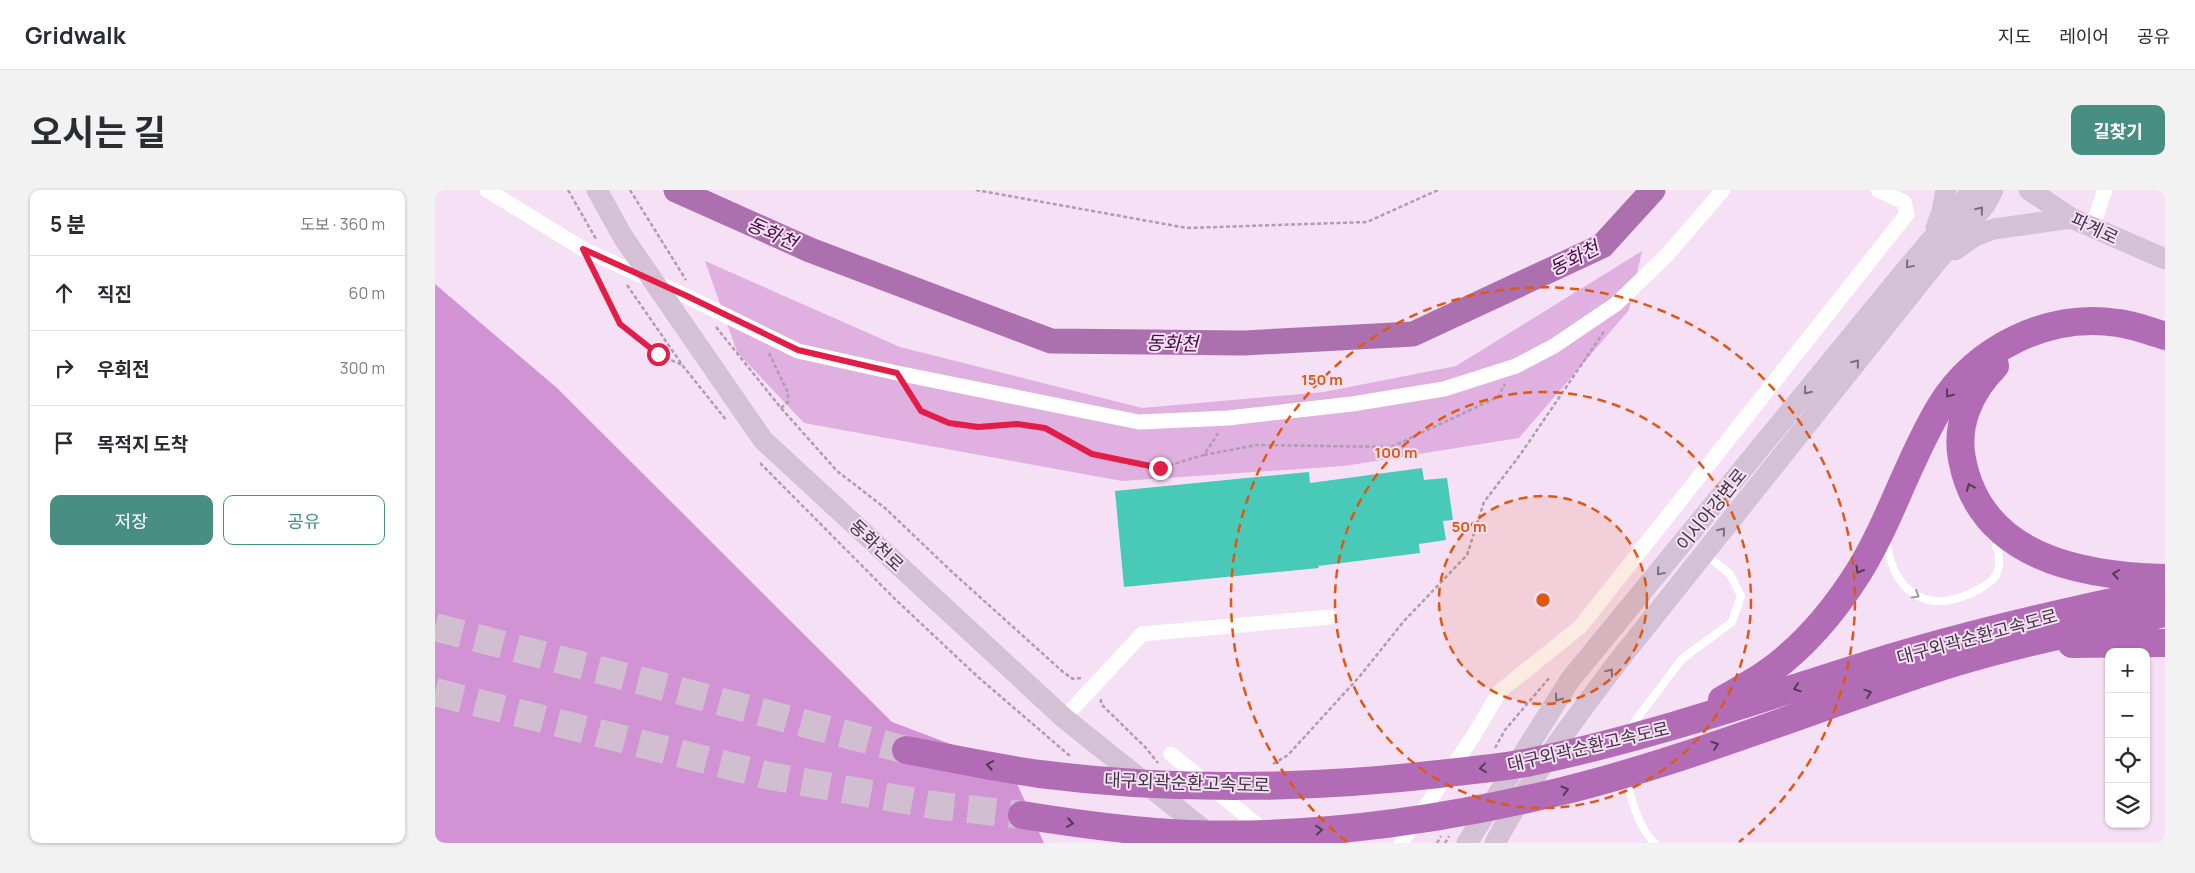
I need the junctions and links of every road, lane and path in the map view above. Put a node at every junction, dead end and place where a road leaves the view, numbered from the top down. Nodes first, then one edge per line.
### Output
1 (487, 190) edge
2 (597, 190) edge
3 (630, 190) edge
4 (976, 190) edge
5 (1438, 190) edge
6 (1723, 190) edge
7 (1877, 190) edge
8 (1947, 190) edge
9 (1977, 190) edge
10 (1993, 190) edge
11 (2029, 190) edge
12 (2105, 190) edge
13 (2071, 218) junction
14 (2093, 228) junction
15 (1932, 238) junction
16 (583, 249) junction
17 (2165, 259) edge
18 (1934, 265) junction
19 (687, 281) dead end
20 (1616, 304) junction
21 (650, 319) dead end
22 (712, 323) dead end
23 (758, 331) junction
24 (2165, 336) edge
25 (2165, 347) edge
26 (683, 366) junction
27 (1516, 366) junction
28 (897, 373) junction
29 (781, 408) junction
30 (1228, 418) junction
31 (729, 424) dead end
32 (1204, 455) junction
33 (759, 461) dead end
34 (1987, 518) junction
35 (1886, 521) junction
36 (1704, 554) junction
37 (2165, 578) edge
38 (2165, 591) edge
39 (2165, 613) edge
40 (1330, 617) dead end
41 (2165, 643) edge
42 (2025, 645) junction
43 (1086, 675) dead end
44 (1064, 718) junction
45 (1684, 723) junction
46 (906, 750) tunnel mouth
47 (1629, 752) dead end
48 (1171, 754) dead end
49 (1074, 759) dead end
50 (1628, 761) dead end
51 (1266, 768) dead end
52 (1021, 815) tunnel mouth
53 (1220, 843) edge
54 (1279, 843) edge
55 (1401, 843) edge
56 (1467, 843) edge
57 (1495, 843) edge
58 (1655, 843) edge

1 - 16 street
2 - 44 main road, 동화천로
3 - 19 path
4 - 5 path
6 - 20 street
7 - 55 street
8 - 15 main road
9 - 15 main road, 이시아강변로
18 -> 10 main road, 이시아강변로
11 - 13 main road, 파계로
12 - 14 street
13 - 14 main road, 파계로
13 - 18 main road
14 - 17 main road, 파계로
15 -> 56 main road, 이시아강변로
16 - 23 street
16 - 26 path
36 -> 18 main road, 이시아강변로
20 - 27 street
20 - 51 path
21 - 26 path
22 - 29 path
23 - 28 street
23 - 29 path
24 -> 35 highway
34 -> 25 highway
26 - 31 path
27 - 30 street
27 - 32 path
28 - 30 street
28 - 32 path
29 - 43 path
30 - 32 path
33 - 49 path
35 -> 34 lane
37 -> 34 highway
35 -> 45 highway
36 - 47 lane
57 -> 36 main road, 이시아강변로
38 -> 45 highway, 대구외곽순환고속도로
39 - 42 highway, 대구외곽순환고속도로
40 - 44 street
41 - 42 highway
52 -> 42 highway, 대구외곽순환고속도로
44 - 53 main road, 동화천로
45 -> 46 highway, 대구외곽순환고속도로
48 - 54 street
50 - 58 lane

